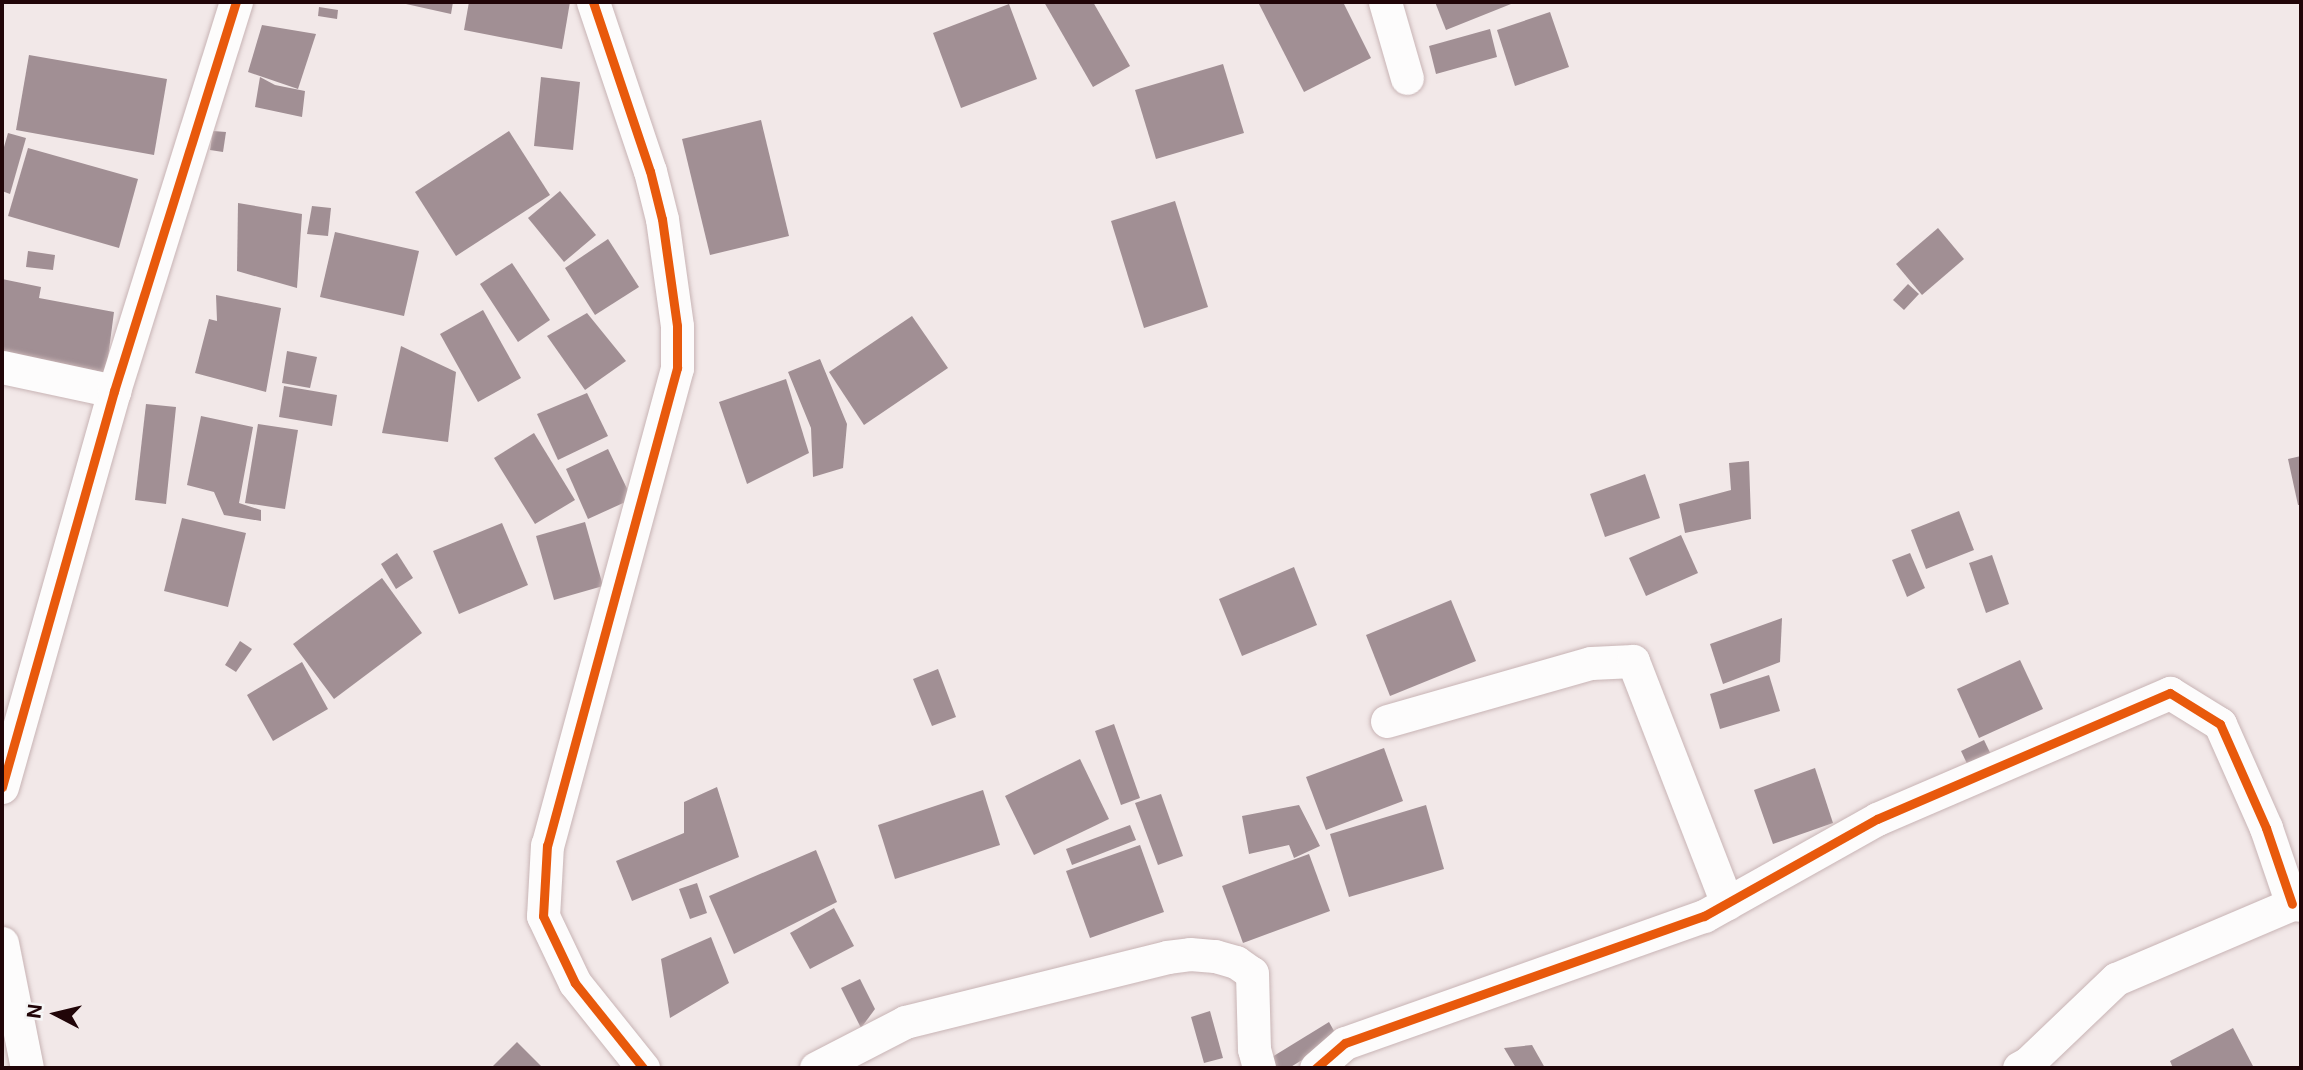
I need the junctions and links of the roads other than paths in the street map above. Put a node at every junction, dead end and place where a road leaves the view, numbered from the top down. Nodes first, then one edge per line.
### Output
1 (236, 2) edge
2 (593, 2) edge
3 (1385, 2) edge
4 (1408, 78) dead end
5 (2, 367) edge
6 (114, 391) junction
7 (1387, 721) dead end
8 (2, 787) edge
9 (1727, 903) junction
10 (2296, 905) edge
11 (2, 943) edge
12 (27, 1068) edge
13 (643, 1068) edge
14 (816, 1068) edge
15 (1259, 1068) edge
16 (1316, 1068) edge
17 (2019, 1068) edge

1 - 6 street
2 - 13 street
3 - 4 street
5 - 6 street
6 - 8 street
7 - 9 street
9 - 10 street
9 - 16 street
10 - 17 street
11 - 12 street
14 - 15 street

